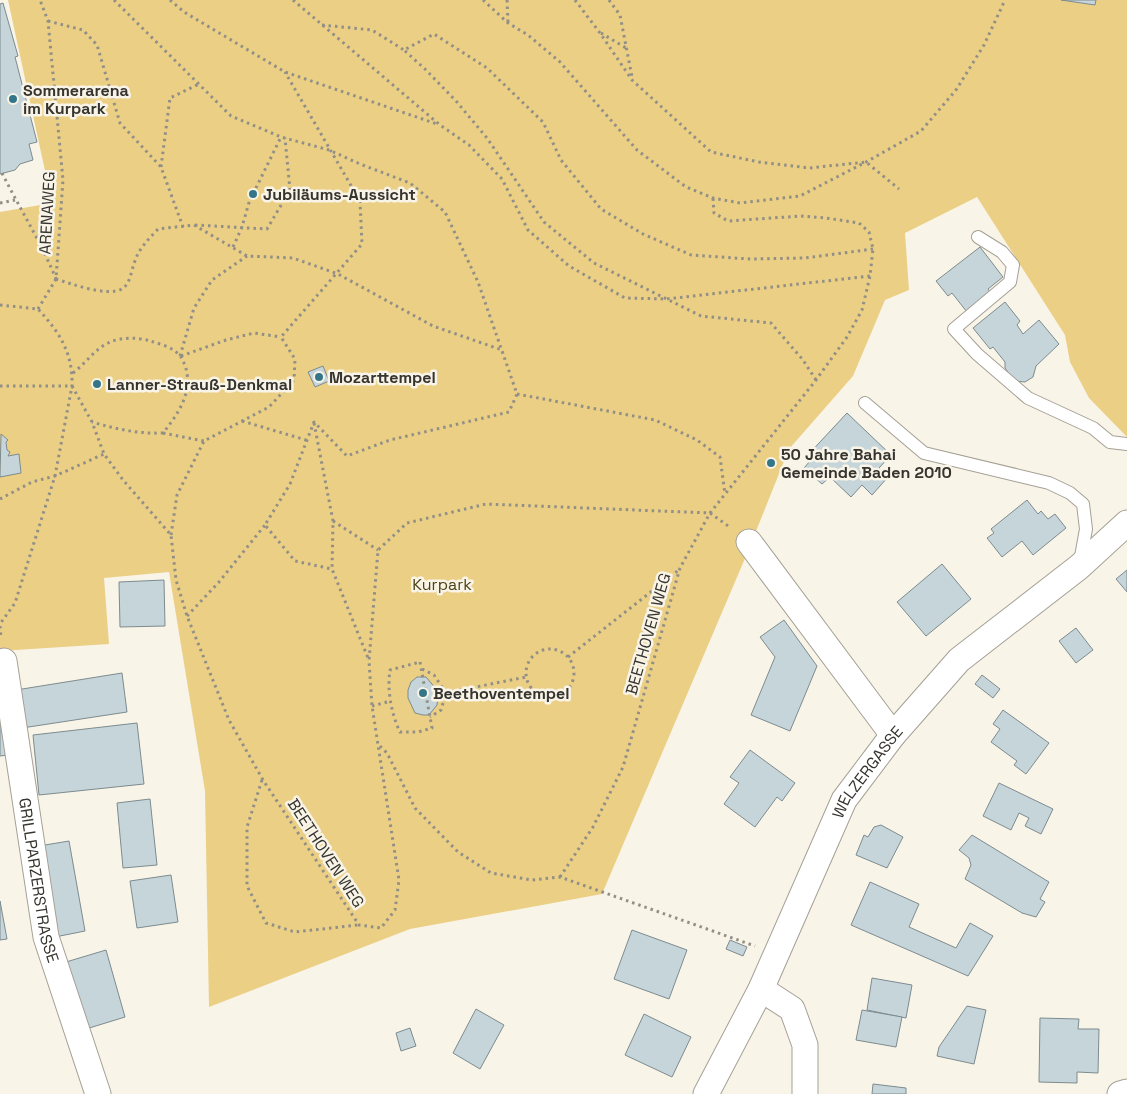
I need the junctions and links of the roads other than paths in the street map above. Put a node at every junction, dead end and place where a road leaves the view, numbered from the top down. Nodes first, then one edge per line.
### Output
1 (978, 237) dead end
2 (865, 403) dead end
3 (1127, 444) edge
4 (1127, 523) edge
5 (750, 542) dead end
6 (1079, 567) junction
7 (4, 661) dead end
8 (893, 735) junction
9 (761, 989) junction
10 (1127, 1092) edge
11 (98, 1094) edge
12 (706, 1094) edge
13 (805, 1094) edge
14 (1120, 1094) edge

1 - 3 lane
2 - 6 lane
4 - 6 street, WELZERGASSE
5 - 8 street
6 - 8 street, WELZERGASSE
7 - 11 street, GRILLPARZERSTRASSE
8 - 9 street, WELZERGASSE
9 - 12 street, WELZERGASSE
9 - 13 street
10 - 14 street

